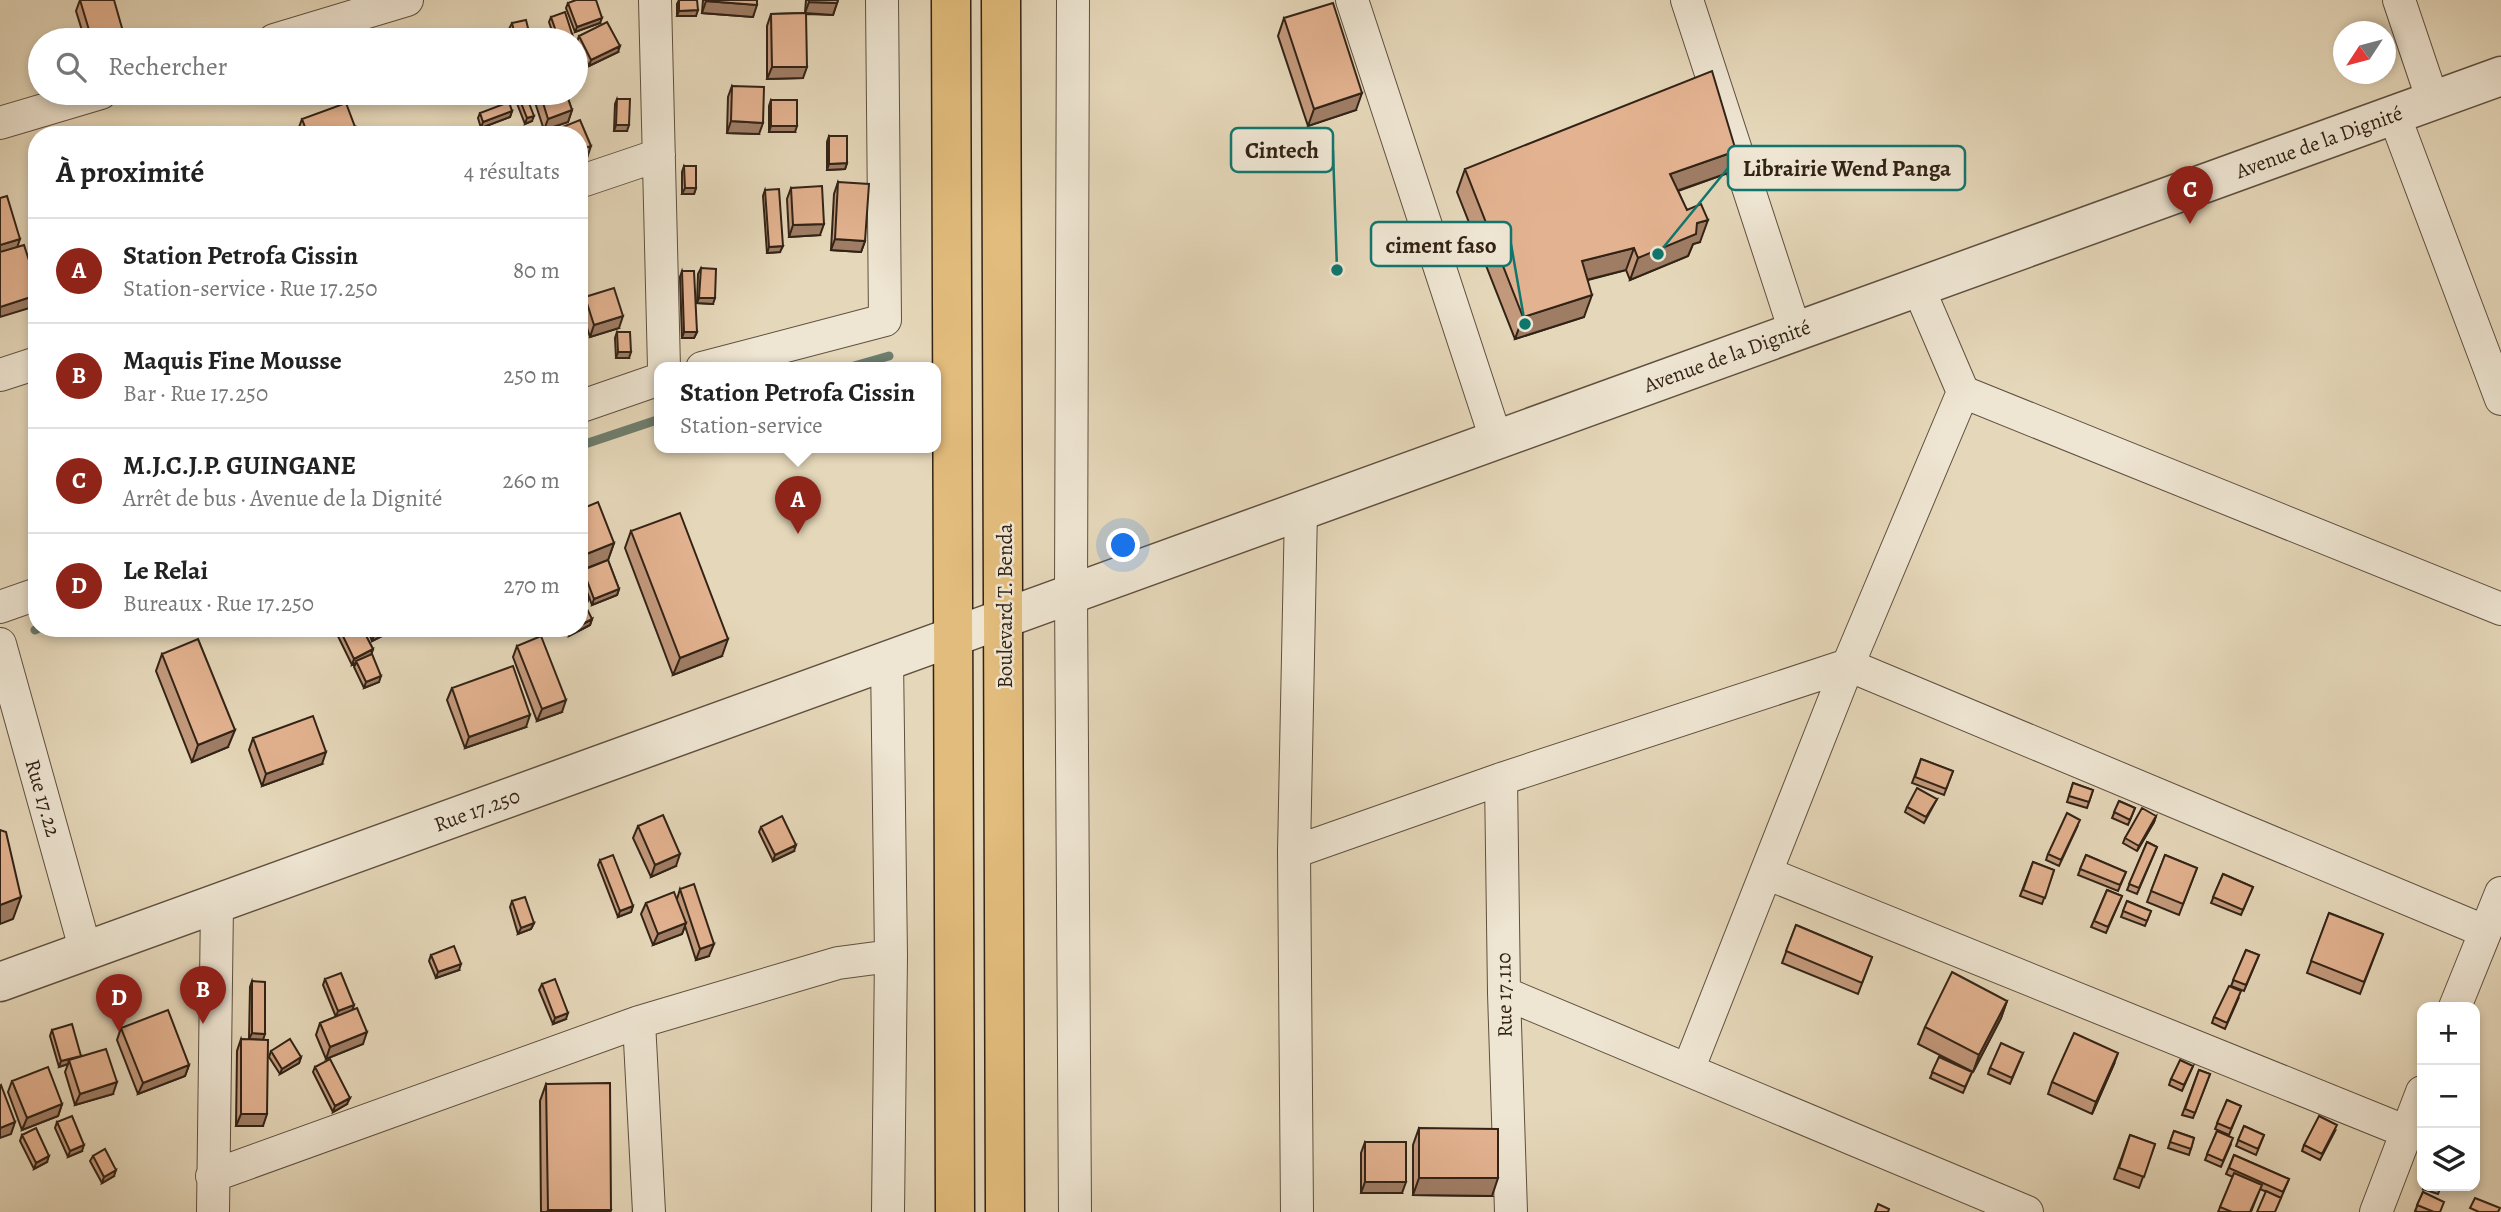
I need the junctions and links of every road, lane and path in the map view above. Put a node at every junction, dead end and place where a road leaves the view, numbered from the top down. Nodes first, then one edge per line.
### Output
1 (407, 0) edge
2 (655, 0) edge
3 (882, 0) edge
4 (950, 0) edge
5 (1001, 0) edge
6 (1073, 0) edge
7 (1352, 0) edge
8 (1687, 0) edge
9 (2399, 0) edge
10 (314, 28) edge
11 (2501, 76) edge
12 (2433, 101) junction
13 (61, 105) edge
14 (2394, 115) junction
15 (0, 123) edge
16 (659, 155) junction
17 (588, 179) edge
18 (1918, 287) junction
19 (1796, 331) junction
20 (664, 362) edge
21 (725, 362) edge
22 (28, 366) edge
23 (0, 375) edge
24 (654, 381) edge
25 (1963, 392) junction
26 (2501, 399) edge
27 (588, 404) edge
28 (1496, 439) junction
29 (1301, 510) junction
30 (1071, 593) junction
31 (28, 597) edge
32 (0, 607) edge
33 (2501, 609) edge
34 (1006, 617) junction
35 (953, 636) junction
36 (0, 644) edge
37 (887, 660) junction
38 (1847, 665) junction
39 (1501, 779) junction
40 (1294, 852) junction
41 (1766, 873) junction
42 (2501, 893) edge
43 (216, 904) junction
44 (2484, 931) junction
45 (86, 952) junction
46 (891, 956) junction
47 (0, 982) edge
48 (1504, 993) junction
49 (2457, 1002) edge
50 (639, 1022) junction
51 (1688, 1069) junction
52 (2417, 1105) edge
53 (2407, 1132) junction
54 (212, 1176) junction
55 (213, 1212) edge
56 (649, 1212) edge
57 (888, 1212) edge
58 (955, 1212) edge
59 (1005, 1212) edge
60 (1075, 1212) edge
61 (1297, 1212) edge
62 (1511, 1212) edge
63 (2027, 1212) edge
64 (2376, 1212) edge

1 - 10 street
2 - 16 street
3 - 21 street
4 - 35 highway
5 - 34 highway, Boulevard T. Benda
6 - 30 street
7 - 28 street
8 - 19 street
9 - 12 street
11 - 12 street, Avenue de la Dignité
12 - 14 street, Avenue de la Dignité
13 - 15 street
14 - 18 street, Avenue de la Dignité
14 - 26 street
16 - 17 street
16 - 20 street
18 - 19 street, Avenue de la Dignité
18 - 25 street
19 - 28 street, Avenue de la Dignité
22 - 23 street
24 - 27 street
25 - 33 street
25 - 38 street
28 - 29 street, Avenue de la Dignité
29 - 30 street, Avenue de la Dignité
29 - 40 street
30 - 34 street, Avenue de la Dignité
30 - 60 street
31 - 32 street
34 - 35 street, Avenue de la Dignité
34 - 59 highway, Boulevard T. Benda
35 - 37 street, Rue 17.250
35 - 58 highway
36 - 45 street, Rue 17.22
37 - 43 street, Rue 17.250
37 - 46 street
38 - 39 street
38 - 41 street
38 - 44 street
39 - 40 street
39 - 48 street, Rue 17.110
40 - 61 street
41 - 51 street
41 - 53 street
42 - 44 street
43 - 45 street, Rue 17.250
43 - 54 street
44 - 49 street
45 - 47 street, Rue 17.250
46 - 50 street
46 - 57 street
48 - 51 street
48 - 62 street, Rue 17.110
50 - 54 street
50 - 56 street
51 - 63 street
52 - 53 street
53 - 64 street
54 - 55 street

